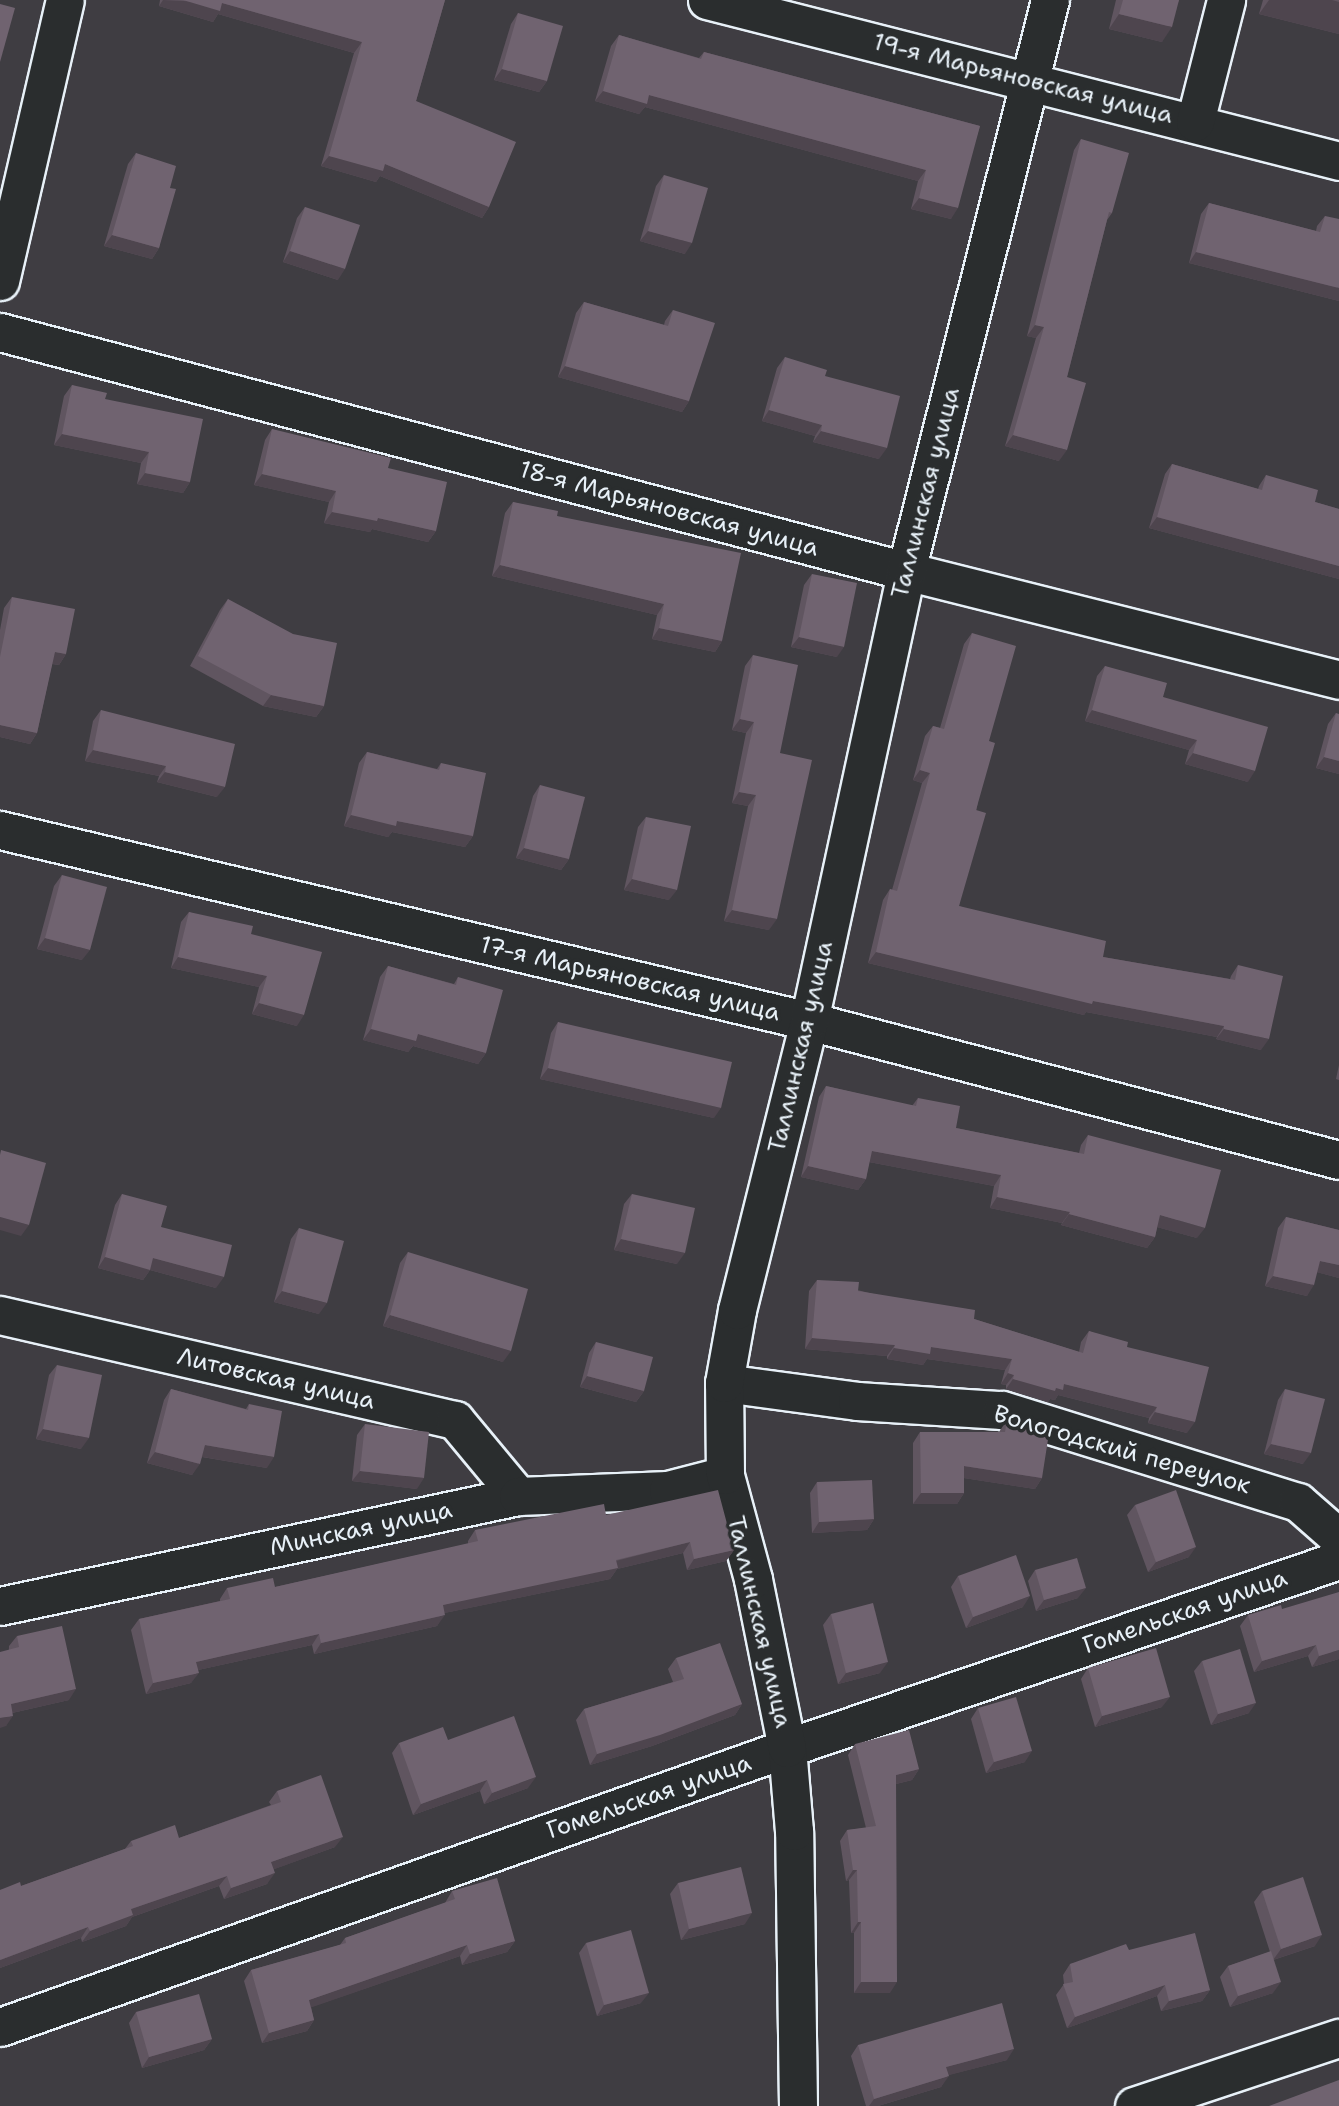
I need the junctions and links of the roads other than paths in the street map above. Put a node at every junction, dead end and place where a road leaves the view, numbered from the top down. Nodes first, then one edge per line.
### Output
1 (65, 0) edge
2 (707, 0) edge
3 (1050, 0) edge
4 (1226, 0) edge
5 (1028, 80) junction
6 (1195, 122) junction
7 (1339, 161) edge
8 (0, 281) edge
9 (0, 332) edge
10 (906, 571) junction
11 (1339, 680) edge
12 (0, 830) edge
13 (809, 1021) junction
14 (1339, 1160) edge
15 (0, 1315) edge
16 (724, 1383) junction
17 (725, 1475) junction
18 (517, 1496) junction
19 (1339, 1538) edge
20 (1339, 1560) edge
21 (0, 1606) edge
22 (787, 1748) junction
23 (0, 2027) edge
24 (1339, 2038) edge
25 (798, 2106) edge
26 (1134, 2106) edge

1 - 8 street
2 - 5 street, 19-я Марьяновская улица
3 - 5 street, Таллинская улица
4 - 6 street
5 - 6 street, 19-я Марьяновская улица
5 - 10 street, Таллинская улица
6 - 7 street, 19-я Марьяновская улица
9 - 10 street, 18-я Марьяновская улица
10 - 11 street, 18-я Марьяновская улица
10 - 13 street, Таллинская улица
12 - 13 street, 17-я Марьяновская улица
13 - 14 street, 17-я Марьяновская улица
13 - 16 street, Таллинская улица
15 - 18 street, Литовская улица
16 - 17 street, Таллинская улица
16 - 19 street, Вологодский переулок
17 - 18 street, Минская улица
17 - 22 street, Таллинская улица
18 - 21 street, Минская улица
20 - 22 street, Гомельская улица
22 - 23 street, Гомельская улица
22 - 25 street, Таллинская улица
24 - 26 street

